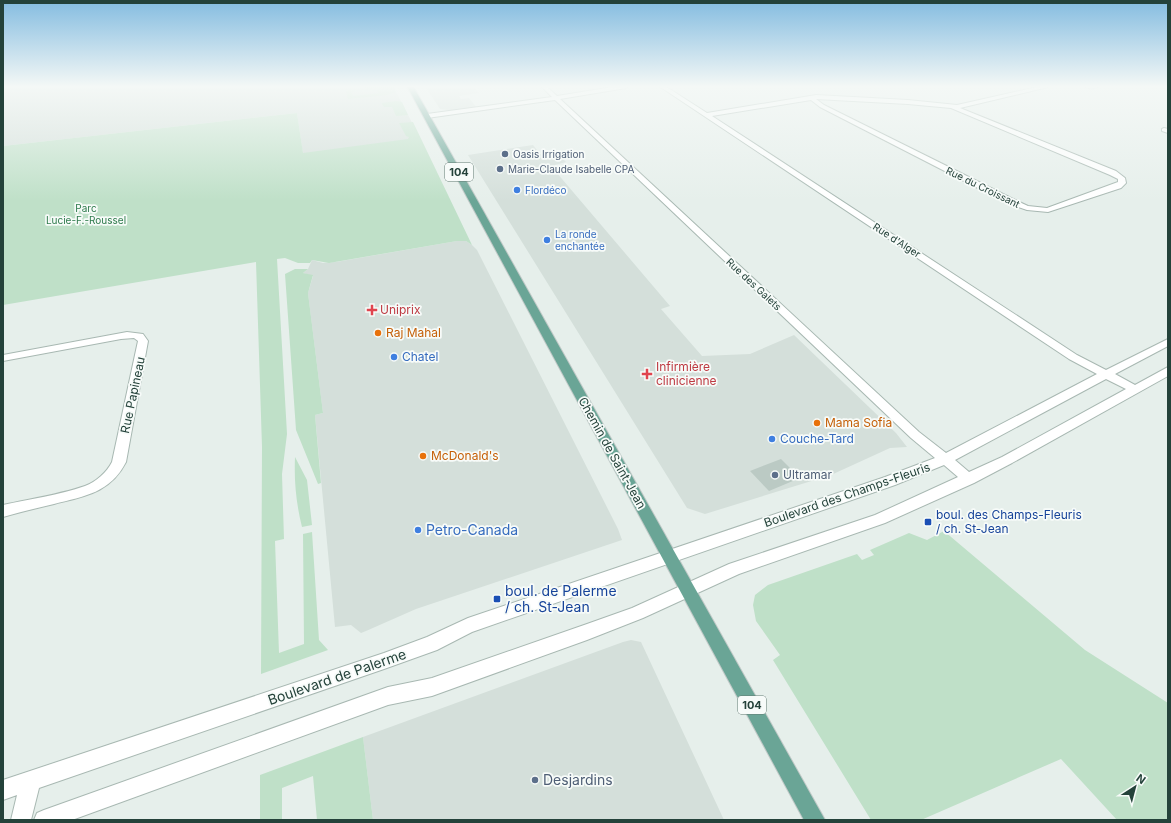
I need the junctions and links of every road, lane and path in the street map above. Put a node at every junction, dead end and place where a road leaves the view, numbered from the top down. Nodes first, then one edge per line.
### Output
1 (432, 124) edge
2 (584, 124) edge
3 (721, 124) edge
4 (858, 124) edge
5 (995, 124) edge
6 (1168, 342) edge
7 (3, 358) edge
8 (1168, 371) edge
9 (1106, 374) junction
10 (1134, 390) junction
11 (944, 460) junction
12 (969, 479) junction
13 (3, 512) edge
14 (669, 557) junction
15 (688, 590) junction
16 (31, 780) junction
17 (3, 790) edge
18 (21, 820) edge
19 (44, 820) edge
20 (815, 820) edge

1 - 14 main road, Chemin de Saint-Jean / 104
2 - 11 street, Rue des Galets
3 - 9 street, Rue d'Alger
4 - 5 street, Rue du Croissant
6 - 9 street, Boulevard des Champs-Fleuris
7 - 13 street, Rue Papineau
8 - 10 street
9 - 10 street, Rue d'Alger
9 - 11 street, Boulevard des Champs-Fleuris
10 - 12 street
11 - 12 street, Rue des Galets
11 - 14 street, Boulevard des Champs-Fleuris
12 - 15 street
14 - 15 main road, Chemin de Saint-Jean / 104
14 - 16 street, Boulevard de Palerme
15 - 19 street
15 - 20 main road, Chemin de Saint-Jean / 104
16 - 17 street, Boulevard de Palerme
16 - 18 street

